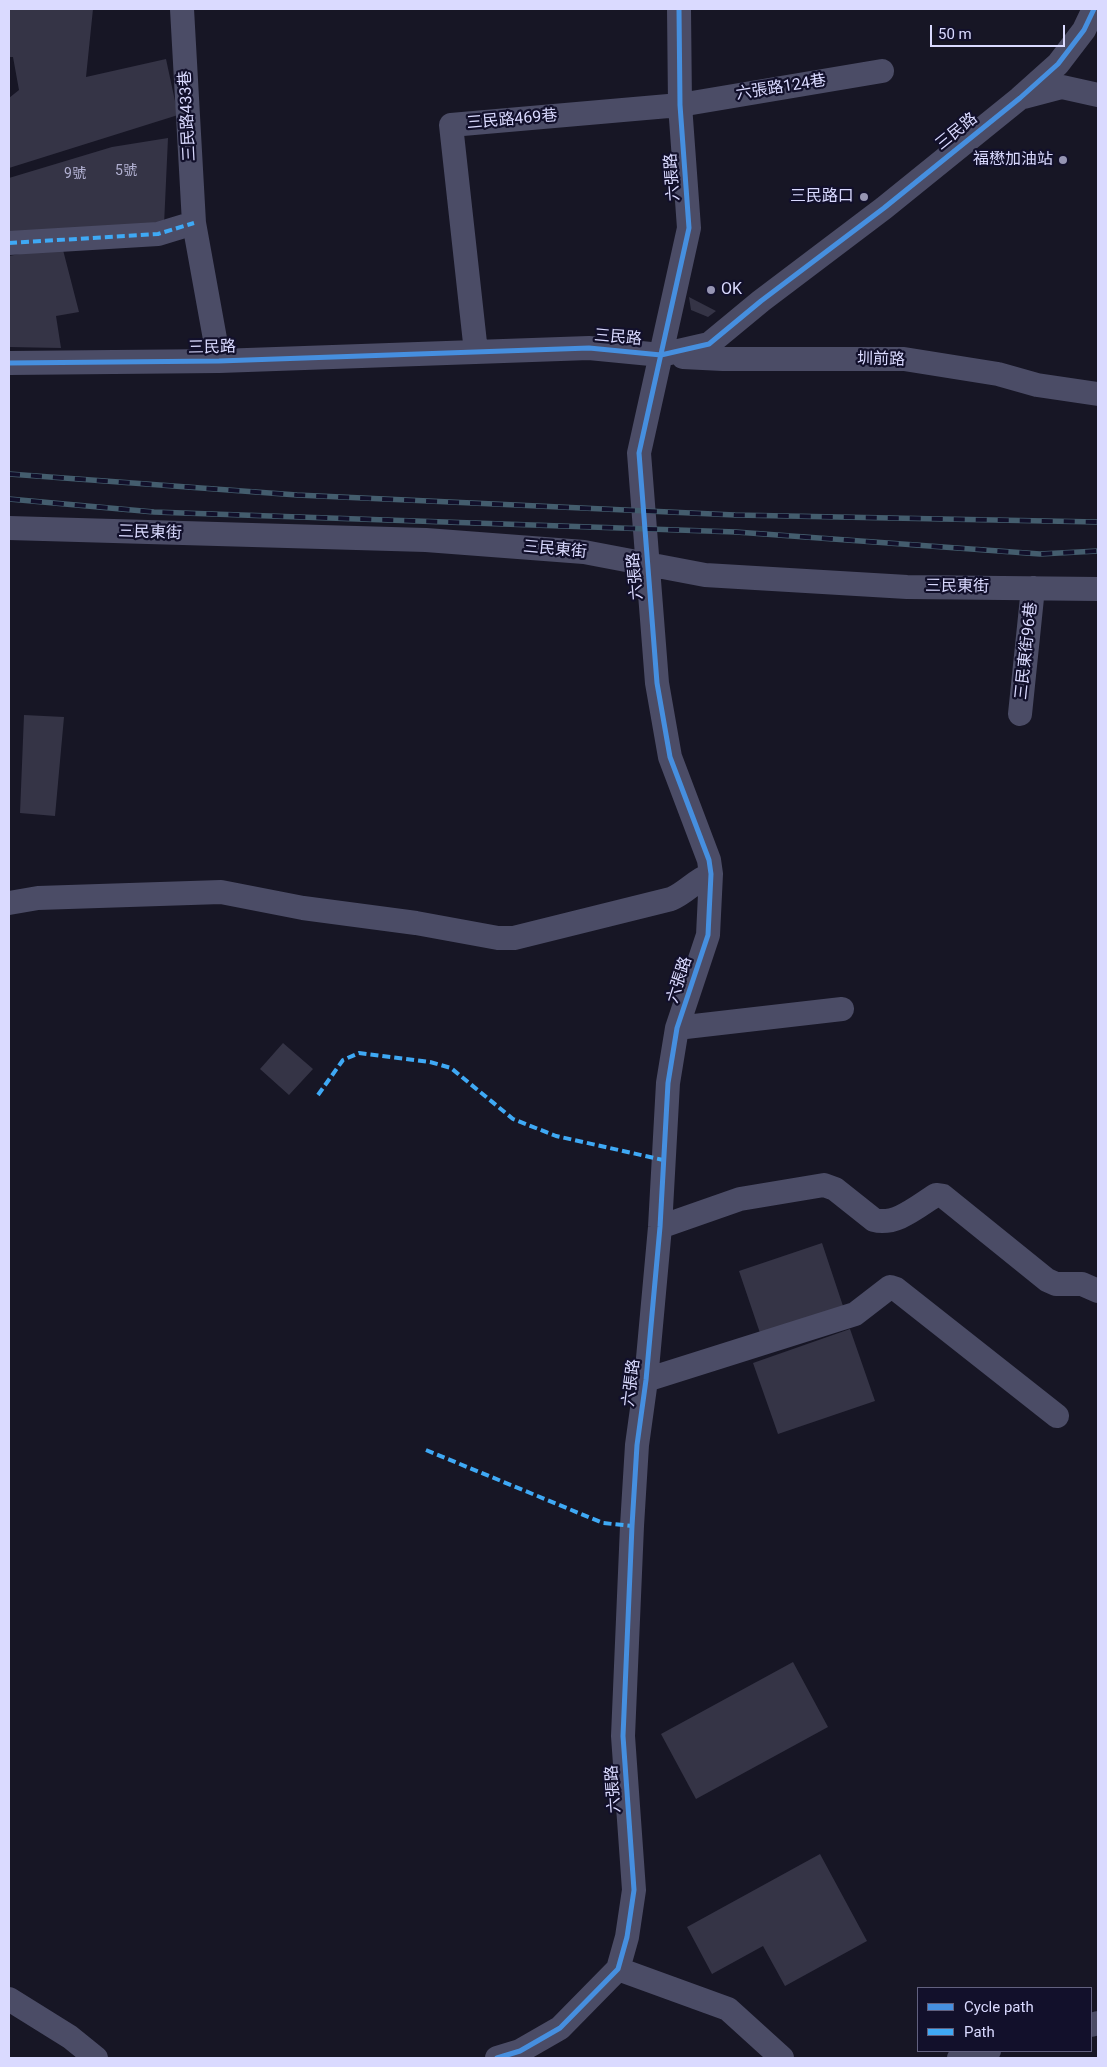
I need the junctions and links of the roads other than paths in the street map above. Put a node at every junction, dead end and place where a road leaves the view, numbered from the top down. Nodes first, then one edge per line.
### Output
1 (182, 9) edge
2 (679, 9) edge
3 (1094, 9) edge
4 (1091, 36) edge
5 (1058, 64) junction
6 (882, 71) dead end
7 (1098, 90) edge
8 (1098, 95) edge
9 (1020, 98) junction
10 (680, 105) junction
11 (194, 223) junction
12 (9, 242) edge
13 (476, 352) junction
14 (661, 355) junction
15 (220, 361) junction
16 (9, 363) edge
17 (1098, 394) edge
18 (9, 528) edge
19 (647, 563) junction
20 (1034, 588) junction
21 (1098, 589) edge
22 (1020, 714) dead end
23 (711, 874) junction
24 (9, 903) edge
25 (842, 1009) dead end
26 (677, 1028) junction
27 (660, 1227) junction
28 (1098, 1290) edge
29 (646, 1380) junction
30 (1057, 1416) dead end
31 (618, 1969) junction
32 (9, 2000) edge
33 (985, 2052) edge
34 (96, 2058) edge
35 (498, 2058) edge
36 (782, 2058) edge
37 (959, 2058) edge

1 - 11 street, 三民路433巷
2 - 10 street, 六張路
3 - 4 street, 三民路
4 - 5 street, 三民路
5 - 7 street
5 - 9 street, 三民路
6 - 10 street, 六張路124巷
8 - 9 street
9 - 14 street, 三民路
10 - 13 street, 三民路469巷
10 - 14 street, 六張路
11 - 12 street
11 - 15 street, 三民路433巷
13 - 14 street, 三民路
13 - 15 street, 三民路
14 - 17 street, 圳前路
14 - 19 street, 六張路
15 - 16 street, 三民路
18 - 19 street, 三民東街
19 - 20 street, 三民東街
19 - 23 street, 六張路
20 - 21 street, 三民東街
20 - 22 street, 三民東街96巷
23 - 24 street
23 - 26 street, 六張路
25 - 26 street
26 - 27 street, 六張路
27 - 28 street
27 - 29 street, 六張路
29 - 30 street
29 - 31 street, 六張路
31 - 35 street
31 - 36 street
32 - 34 street
33 - 37 street

